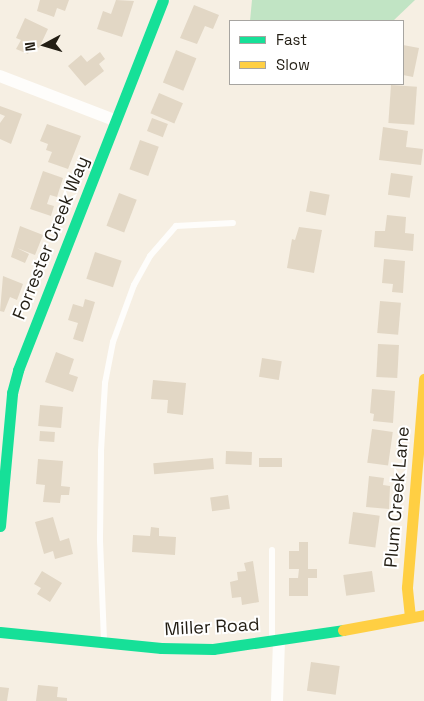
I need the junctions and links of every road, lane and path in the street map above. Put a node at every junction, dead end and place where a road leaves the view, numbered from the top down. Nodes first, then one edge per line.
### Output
1 (163, 0) edge
2 (0, 76) edge
3 (114, 120) junction
4 (233, 223) dead end
5 (424, 379) edge
6 (4, 436) edge
7 (421, 475) edge
8 (0, 526) edge
9 (272, 550) dead end
10 (424, 615) edge
11 (410, 617) junction
12 (0, 632) edge
13 (276, 641) junction
14 (104, 643) junction
15 (277, 701) edge

1 - 3 street, Forrester Creek Way
2 - 3 street
3 - 6 street, Forrester Creek Way
4 - 14 lane
5 - 7 street, Plum Creek Lane
6 - 8 street, Forrester Creek Way
7 - 11 street, Plum Creek Lane
9 - 13 lane
10 - 11 street, Miller Road
11 - 13 street, Miller Road
12 - 14 street, Miller Road
13 - 14 street, Miller Road
13 - 15 street

